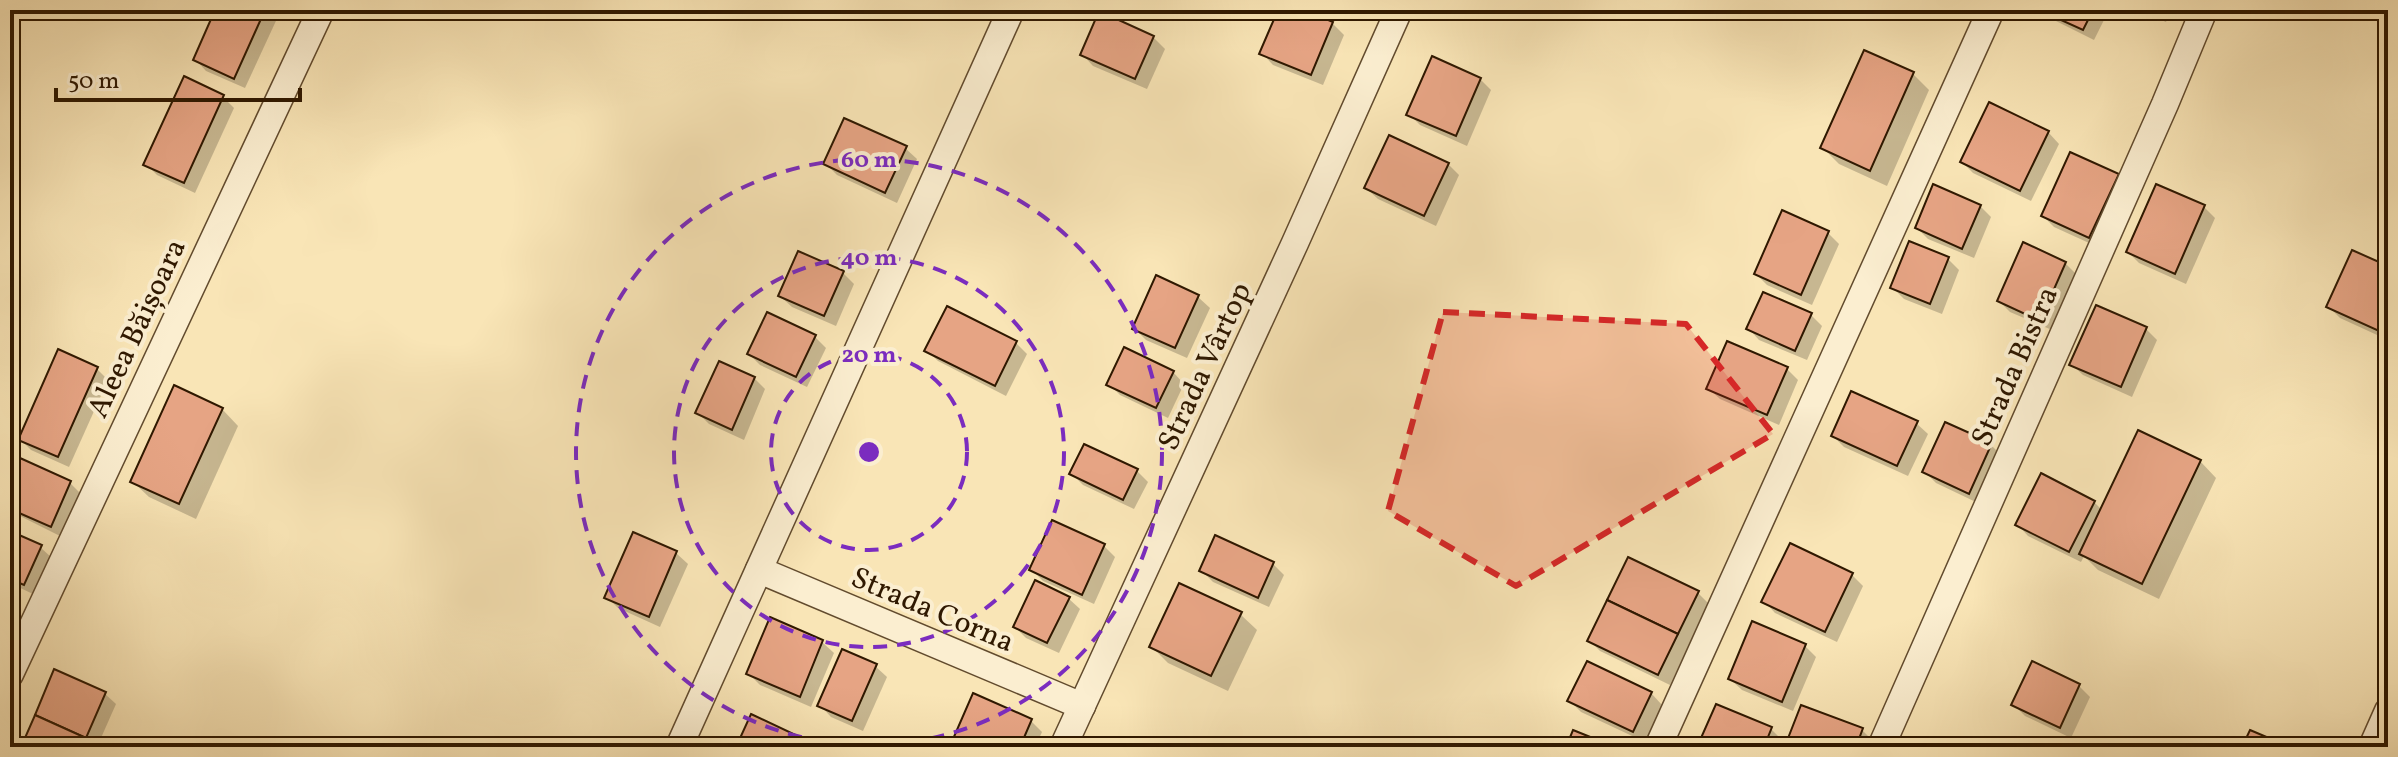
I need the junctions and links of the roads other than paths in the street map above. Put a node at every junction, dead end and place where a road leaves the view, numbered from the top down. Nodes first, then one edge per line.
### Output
1 (321, 10) edge
2 (1011, 10) edge
3 (1399, 10) edge
4 (1991, 10) edge
5 (2204, 10) edge
6 (759, 570) junction
7 (10, 674) edge
8 (1082, 706) junction
9 (2388, 711) edge
10 (679, 747) edge
11 (1063, 747) edge
12 (1658, 747) edge
13 (1881, 747) edge
14 (2372, 747) edge

1 - 7 street, Aleea Băișoara
2 - 6 street
3 - 8 street, Strada Vârtop
4 - 12 street
5 - 13 street, Strada Bistra
6 - 8 street, Strada Corna
6 - 10 street
8 - 11 street, Strada Vârtop
9 - 14 street

